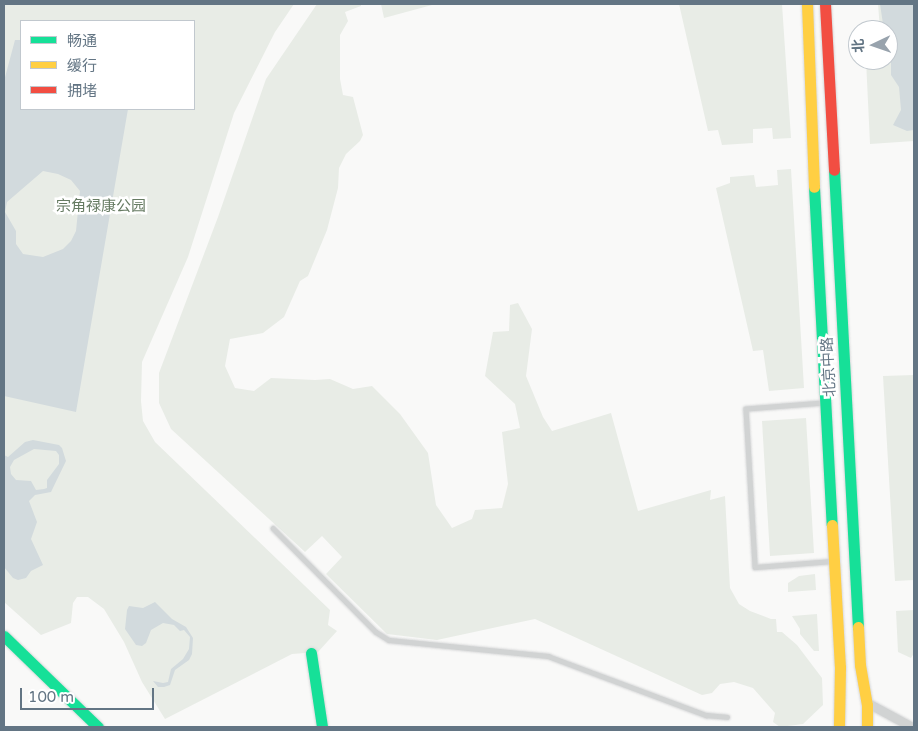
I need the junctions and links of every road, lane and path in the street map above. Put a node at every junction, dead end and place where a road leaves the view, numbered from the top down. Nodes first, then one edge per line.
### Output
1 (807, 4) edge
2 (825, 4) edge
3 (826, 402) junction
4 (272, 528) dead end
5 (835, 561) junction
6 (4, 636) edge
7 (311, 653) dead end
8 (866, 702) junction
9 (727, 718) dead end
10 (98, 727) edge
11 (322, 727) edge
12 (839, 727) edge
13 (866, 727) edge
14 (912, 727) edge

1 - 3 main road, 北京中路
2 - 8 main road, 北京中路
3 - 5 main road, 北京中路
3 - 5 lane
4 - 9 lane
5 - 12 main road, 北京中路
6 - 10 main road
7 - 11 main road
8 - 13 main road, 北京中路
8 - 14 street

